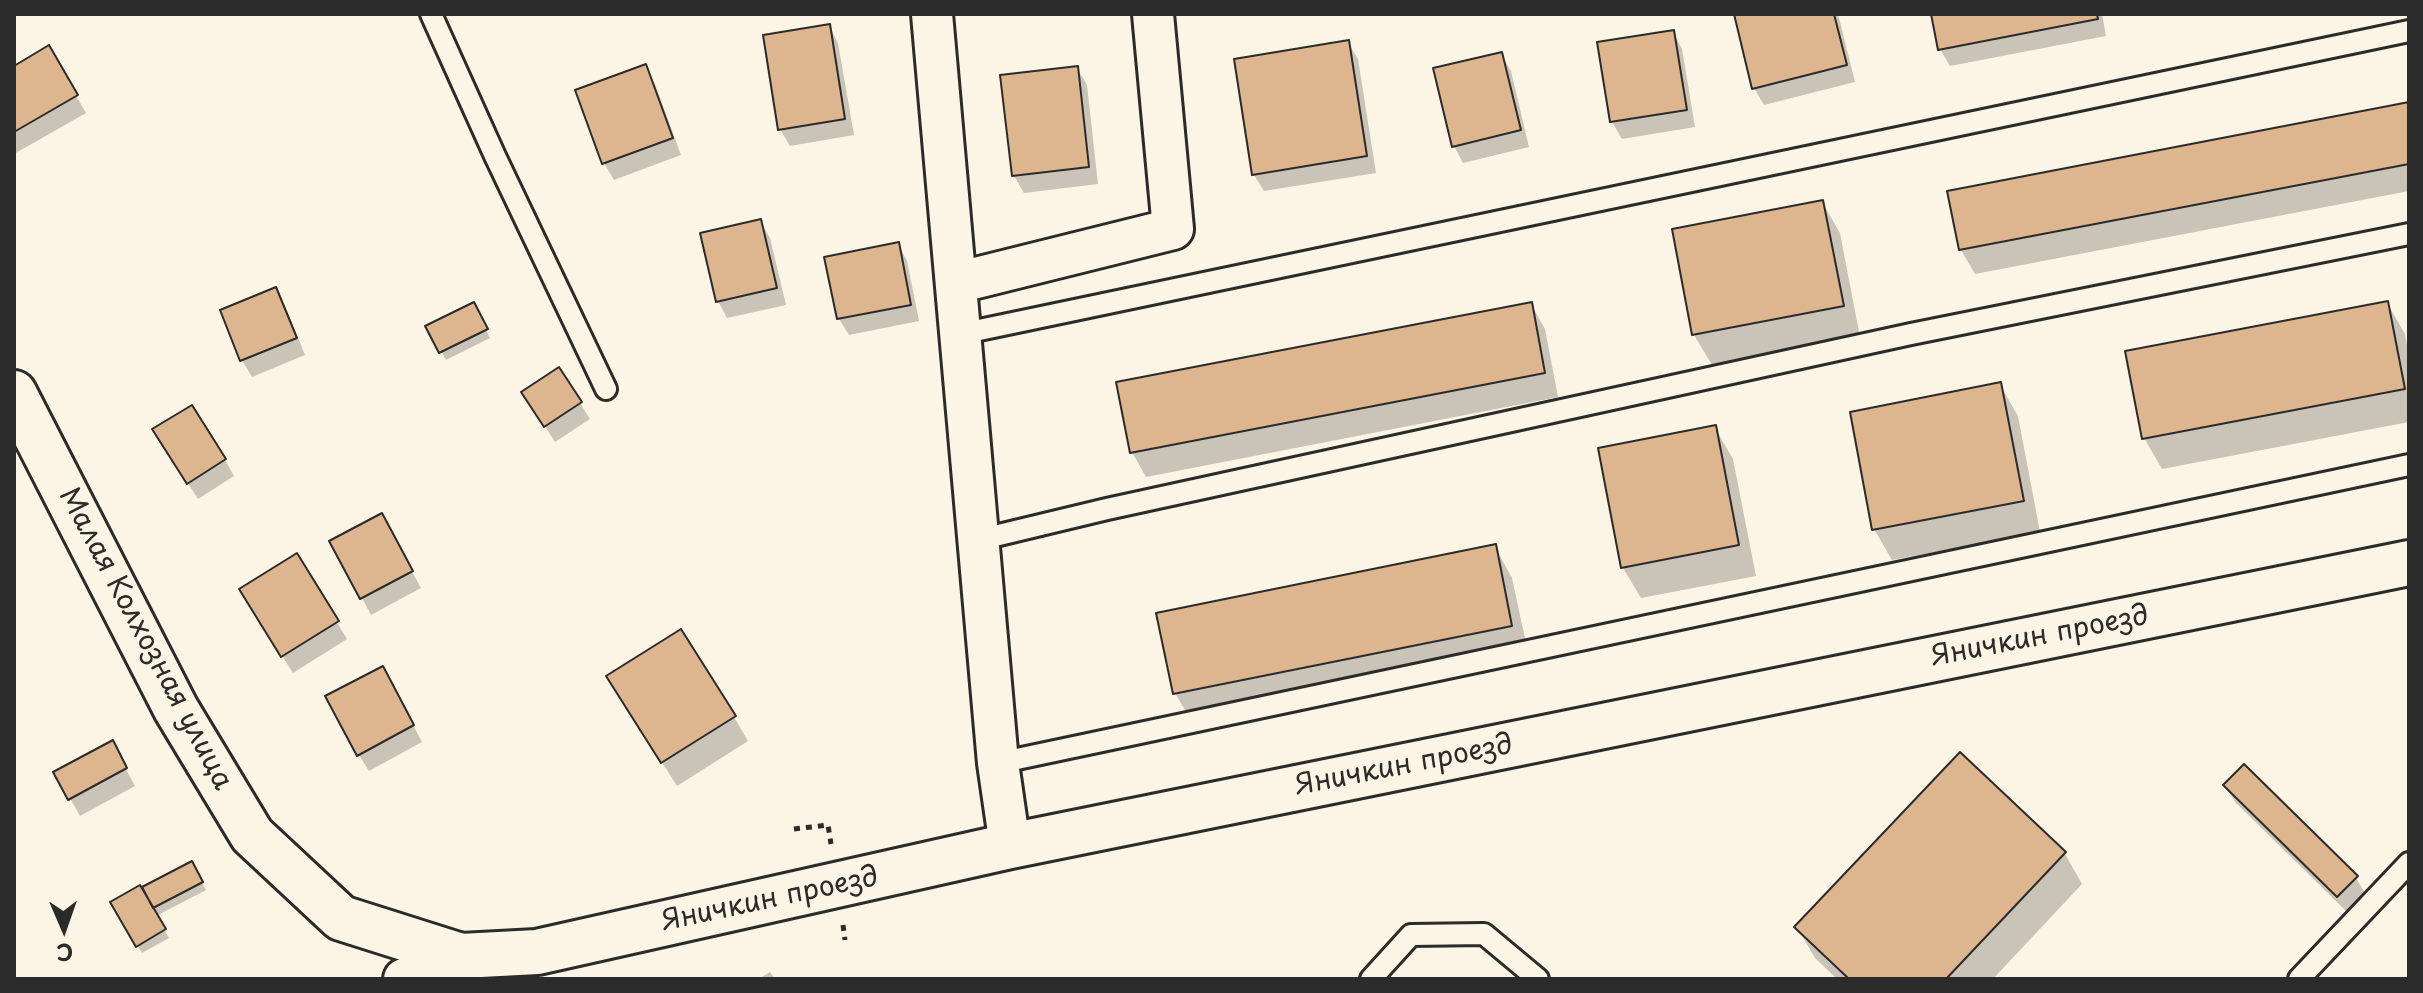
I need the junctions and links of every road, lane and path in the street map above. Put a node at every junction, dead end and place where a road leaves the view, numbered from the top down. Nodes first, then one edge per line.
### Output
1 (431, 14) edge
2 (932, 14) edge
3 (1153, 14) edge
4 (2409, 31) edge
5 (2409, 234) edge
6 (956, 283) junction
7 (960, 334) junction
8 (606, 389) dead end
9 (14, 393) edge
10 (2409, 465) edge
11 (978, 540) junction
12 (2409, 563) edge
13 (998, 763) junction
14 (1010, 846) junction
15 (2409, 863) edge
16 (461, 956) junction
17 (411, 978) edge
18 (1371, 979) edge
19 (1538, 979) edge
20 (2299, 979) edge

1 - 8 lane
2 - 6 street
3 - 6 street
4 - 7 lane
5 - 11 lane
6 - 7 street
7 - 11 street
9 - 16 street, Малая Колхозная улица
10 - 13 lane
11 - 13 street
12 - 14 street, Яничкин проезд
13 - 14 street
14 - 16 street, Яничкин проезд
15 - 20 lane
16 - 17 street, Яничкин проезд
18 - 19 lane

